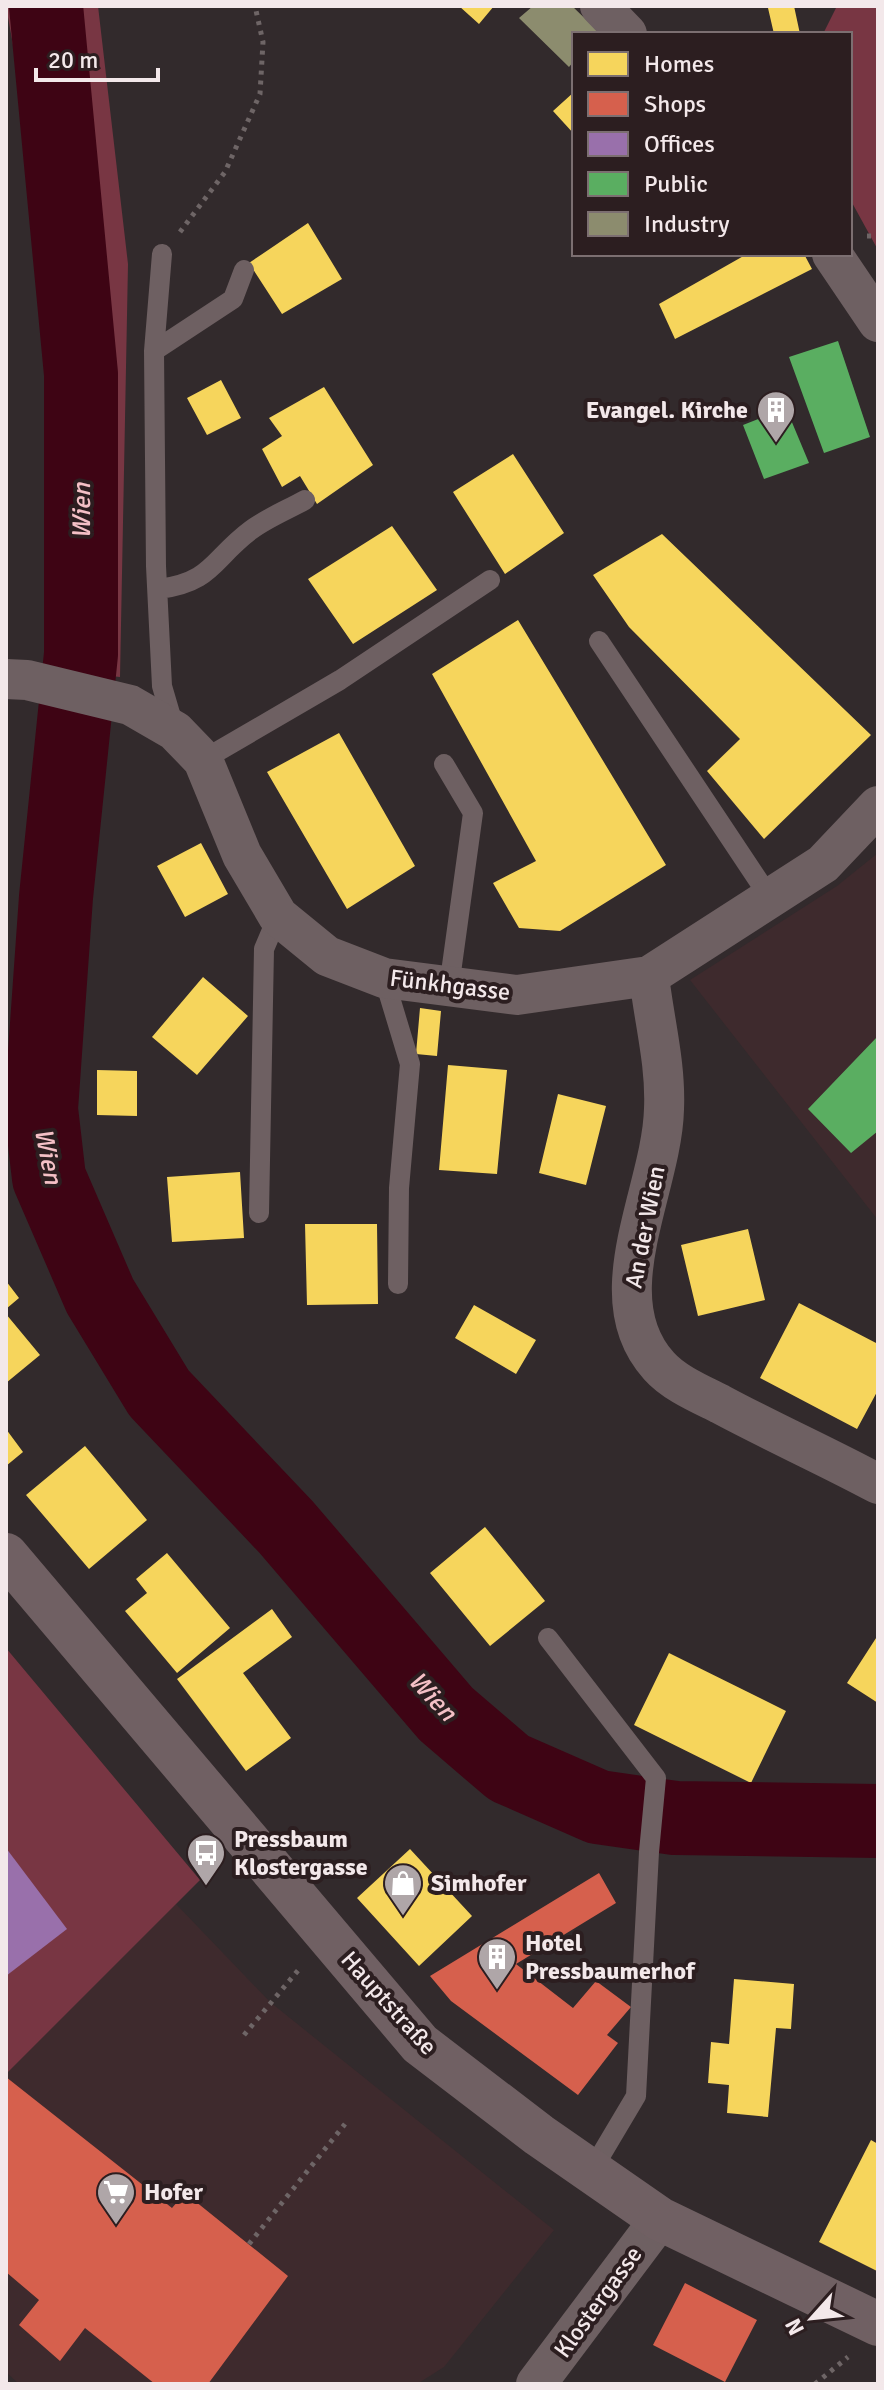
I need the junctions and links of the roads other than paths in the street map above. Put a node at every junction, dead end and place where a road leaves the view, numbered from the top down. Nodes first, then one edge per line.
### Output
1 (600, 6) edge
2 (625, 32) edge
3 (162, 254) road end
4 (833, 256) edge
5 (244, 270) dead end
6 (878, 322) edge
7 (154, 351) junction
8 (305, 500) dead end
9 (490, 580) dead end
10 (159, 589) junction
11 (599, 641) dead end
12 (16, 680) edge
13 (175, 731) junction
14 (203, 760) junction
15 (444, 764) dead end
16 (878, 806) edge
17 (770, 898) junction
18 (278, 916) junction
19 (649, 976) junction
20 (384, 978) junction
21 (449, 987) junction
22 (259, 1213) dead end
23 (398, 1284) dead end
24 (878, 1484) edge
25 (6, 1555) edge
26 (548, 1638) dead end
27 (592, 2170) junction
28 (660, 2219) junction
29 (878, 2324) edge
30 (536, 2384) edge

1 - 2 street
3 - 7 lane
4 - 6 street
5 - 7 lane
7 - 10 lane
8 - 10 lane
9 - 14 lane
10 - 13 lane
11 - 17 lane
12 - 13 street, Fünkhgasse
13 - 14 street, Fünkhgasse
14 - 18 street, Fünkhgasse
15 - 21 lane
16 - 17 street, Fünkhgasse
17 - 19 street, Fünkhgasse
18 - 20 street, Fünkhgasse
18 - 22 lane
19 - 21 street, Fünkhgasse
19 - 24 street, An der Wien
20 - 21 street, Fünkhgasse
20 - 23 lane
25 - 27 main road, Hauptstraße
26 - 27 lane
27 - 28 main road, Hauptstraße
28 - 29 main road, Hauptstraße
28 - 30 street, Klostergasse

